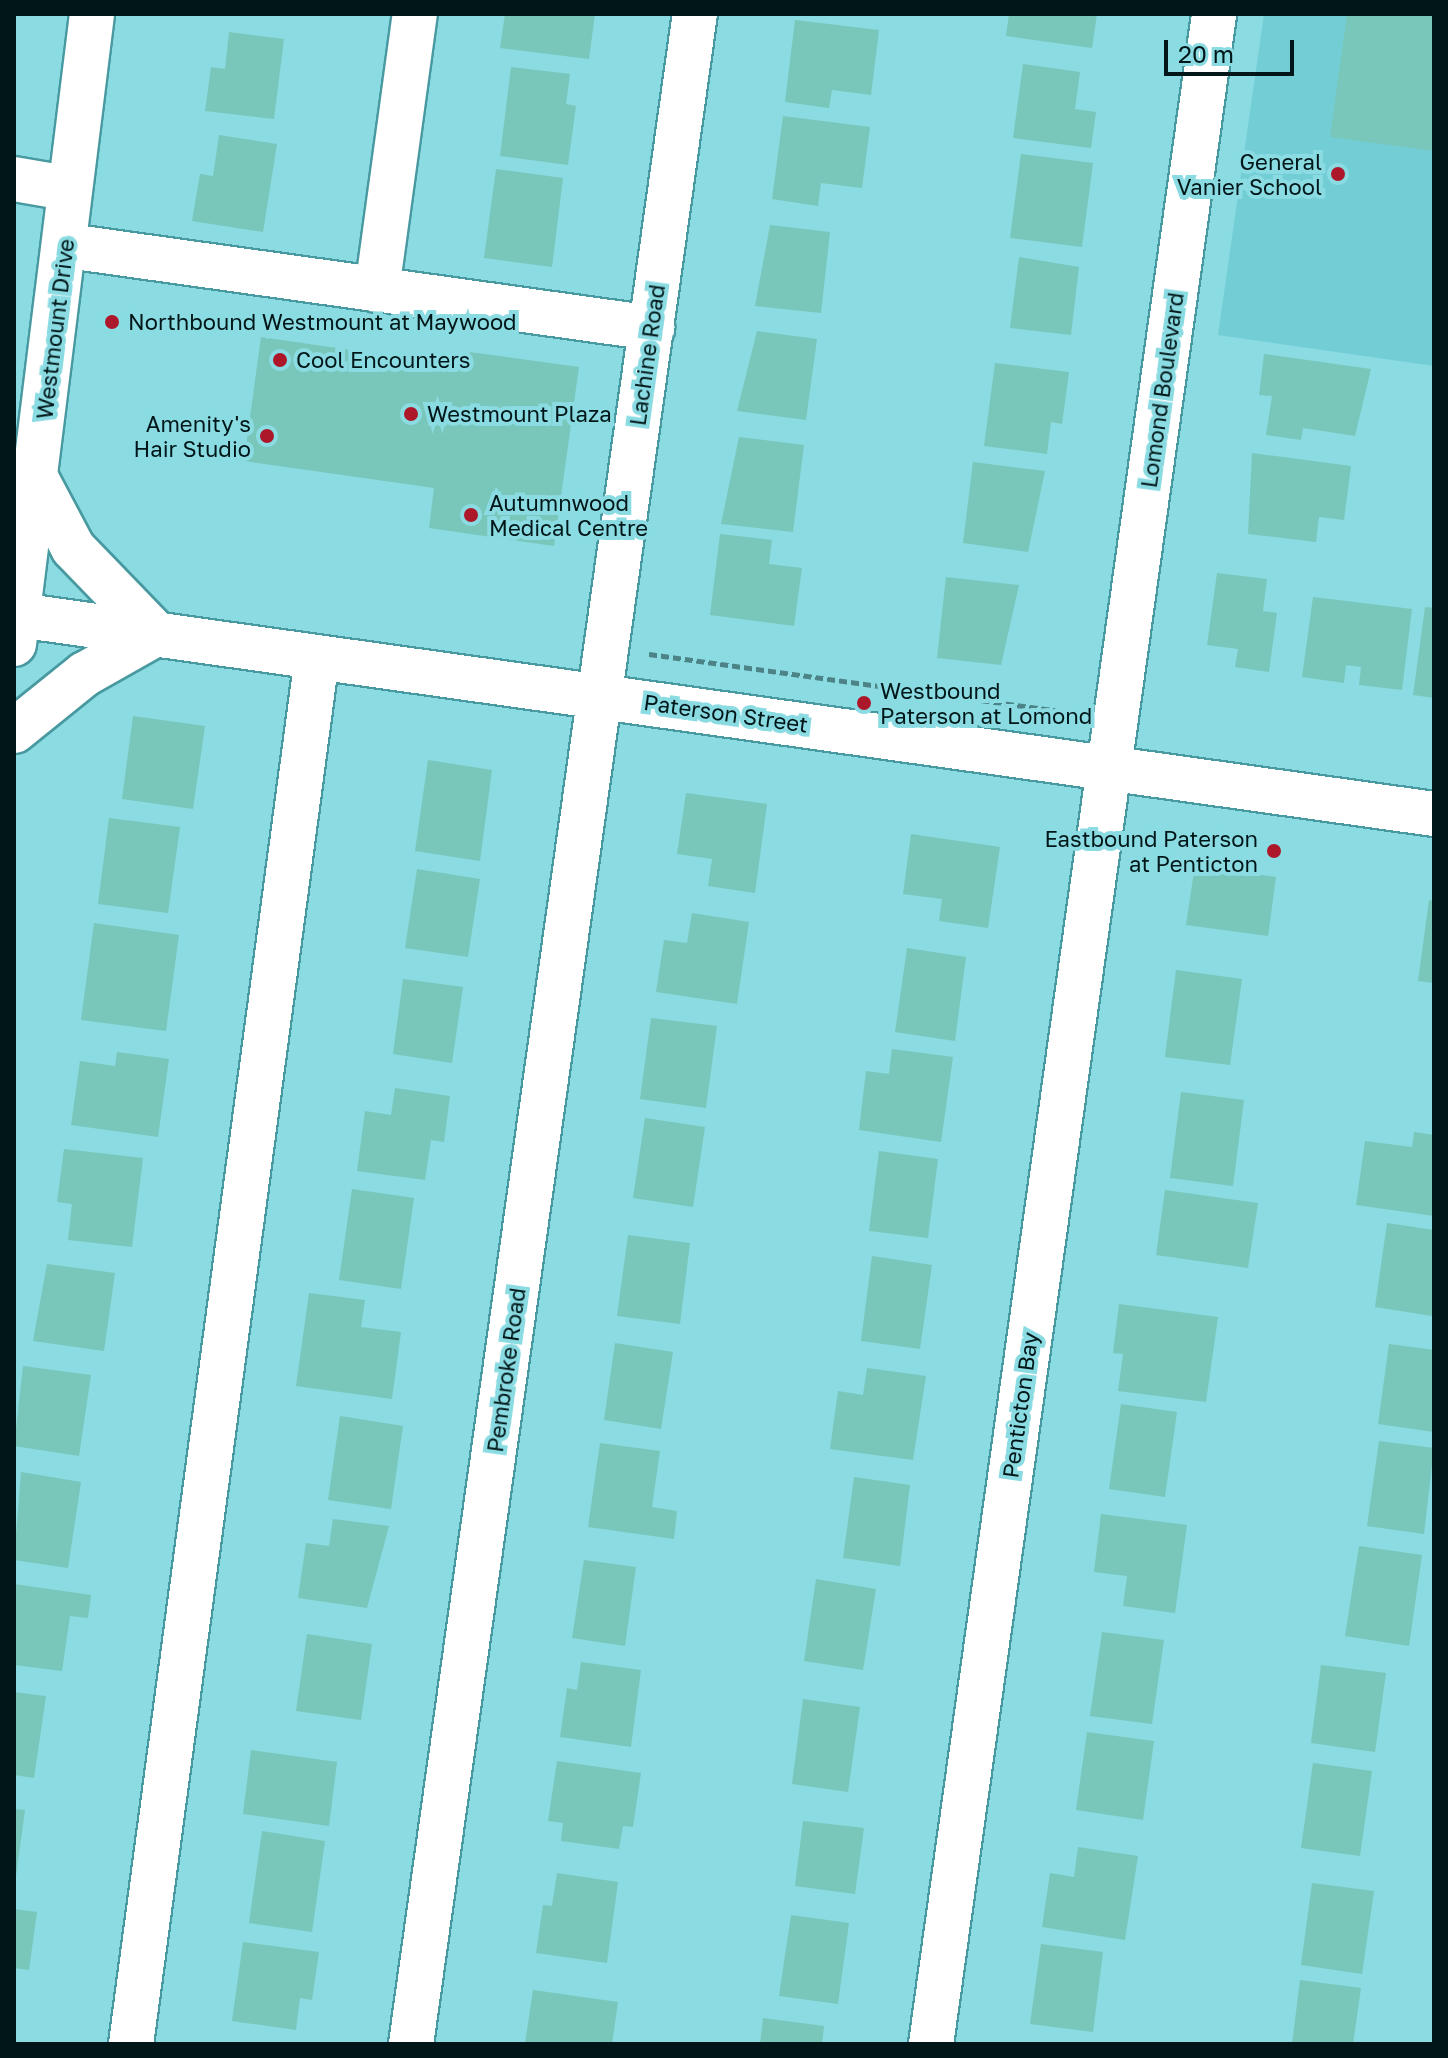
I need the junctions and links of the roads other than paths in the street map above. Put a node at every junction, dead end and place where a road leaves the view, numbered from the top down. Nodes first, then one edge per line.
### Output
1 (92, 14) edge
2 (415, 14) edge
3 (695, 14) edge
4 (1214, 14) edge
5 (14, 179) edge
6 (66, 188) junction
7 (68, 246) junction
8 (377, 290) junction
9 (652, 328) junction
10 (36, 478) junction
11 (16, 629) edge
12 (156, 634) junction
13 (317, 657) junction
14 (600, 695) junction
15 (14, 731) edge
16 (1110, 766) junction
17 (1434, 814) edge
18 (131, 2044) edge
19 (411, 2044) edge
20 (931, 2044) edge

1 - 6 street, Westmount Drive
2 - 8 street
3 - 9 street, Lachine Road
4 - 16 street, Lomond Boulevard
5 - 6 street
6 - 7 street, Westmount Drive
7 - 8 street
7 - 10 street, Westmount Drive
8 - 9 street
9 - 14 street, Lachine Road
10 - 11 street, Westmount Drive
10 - 12 street
11 - 12 street, Paterson Street
12 - 13 street, Paterson Street
12 - 15 street
13 - 14 street, Paterson Street
13 - 18 street
14 - 16 street, Paterson Street
14 - 19 street, Pembroke Road
16 - 17 street, Paterson Street
16 - 20 street, Penticton Bay

